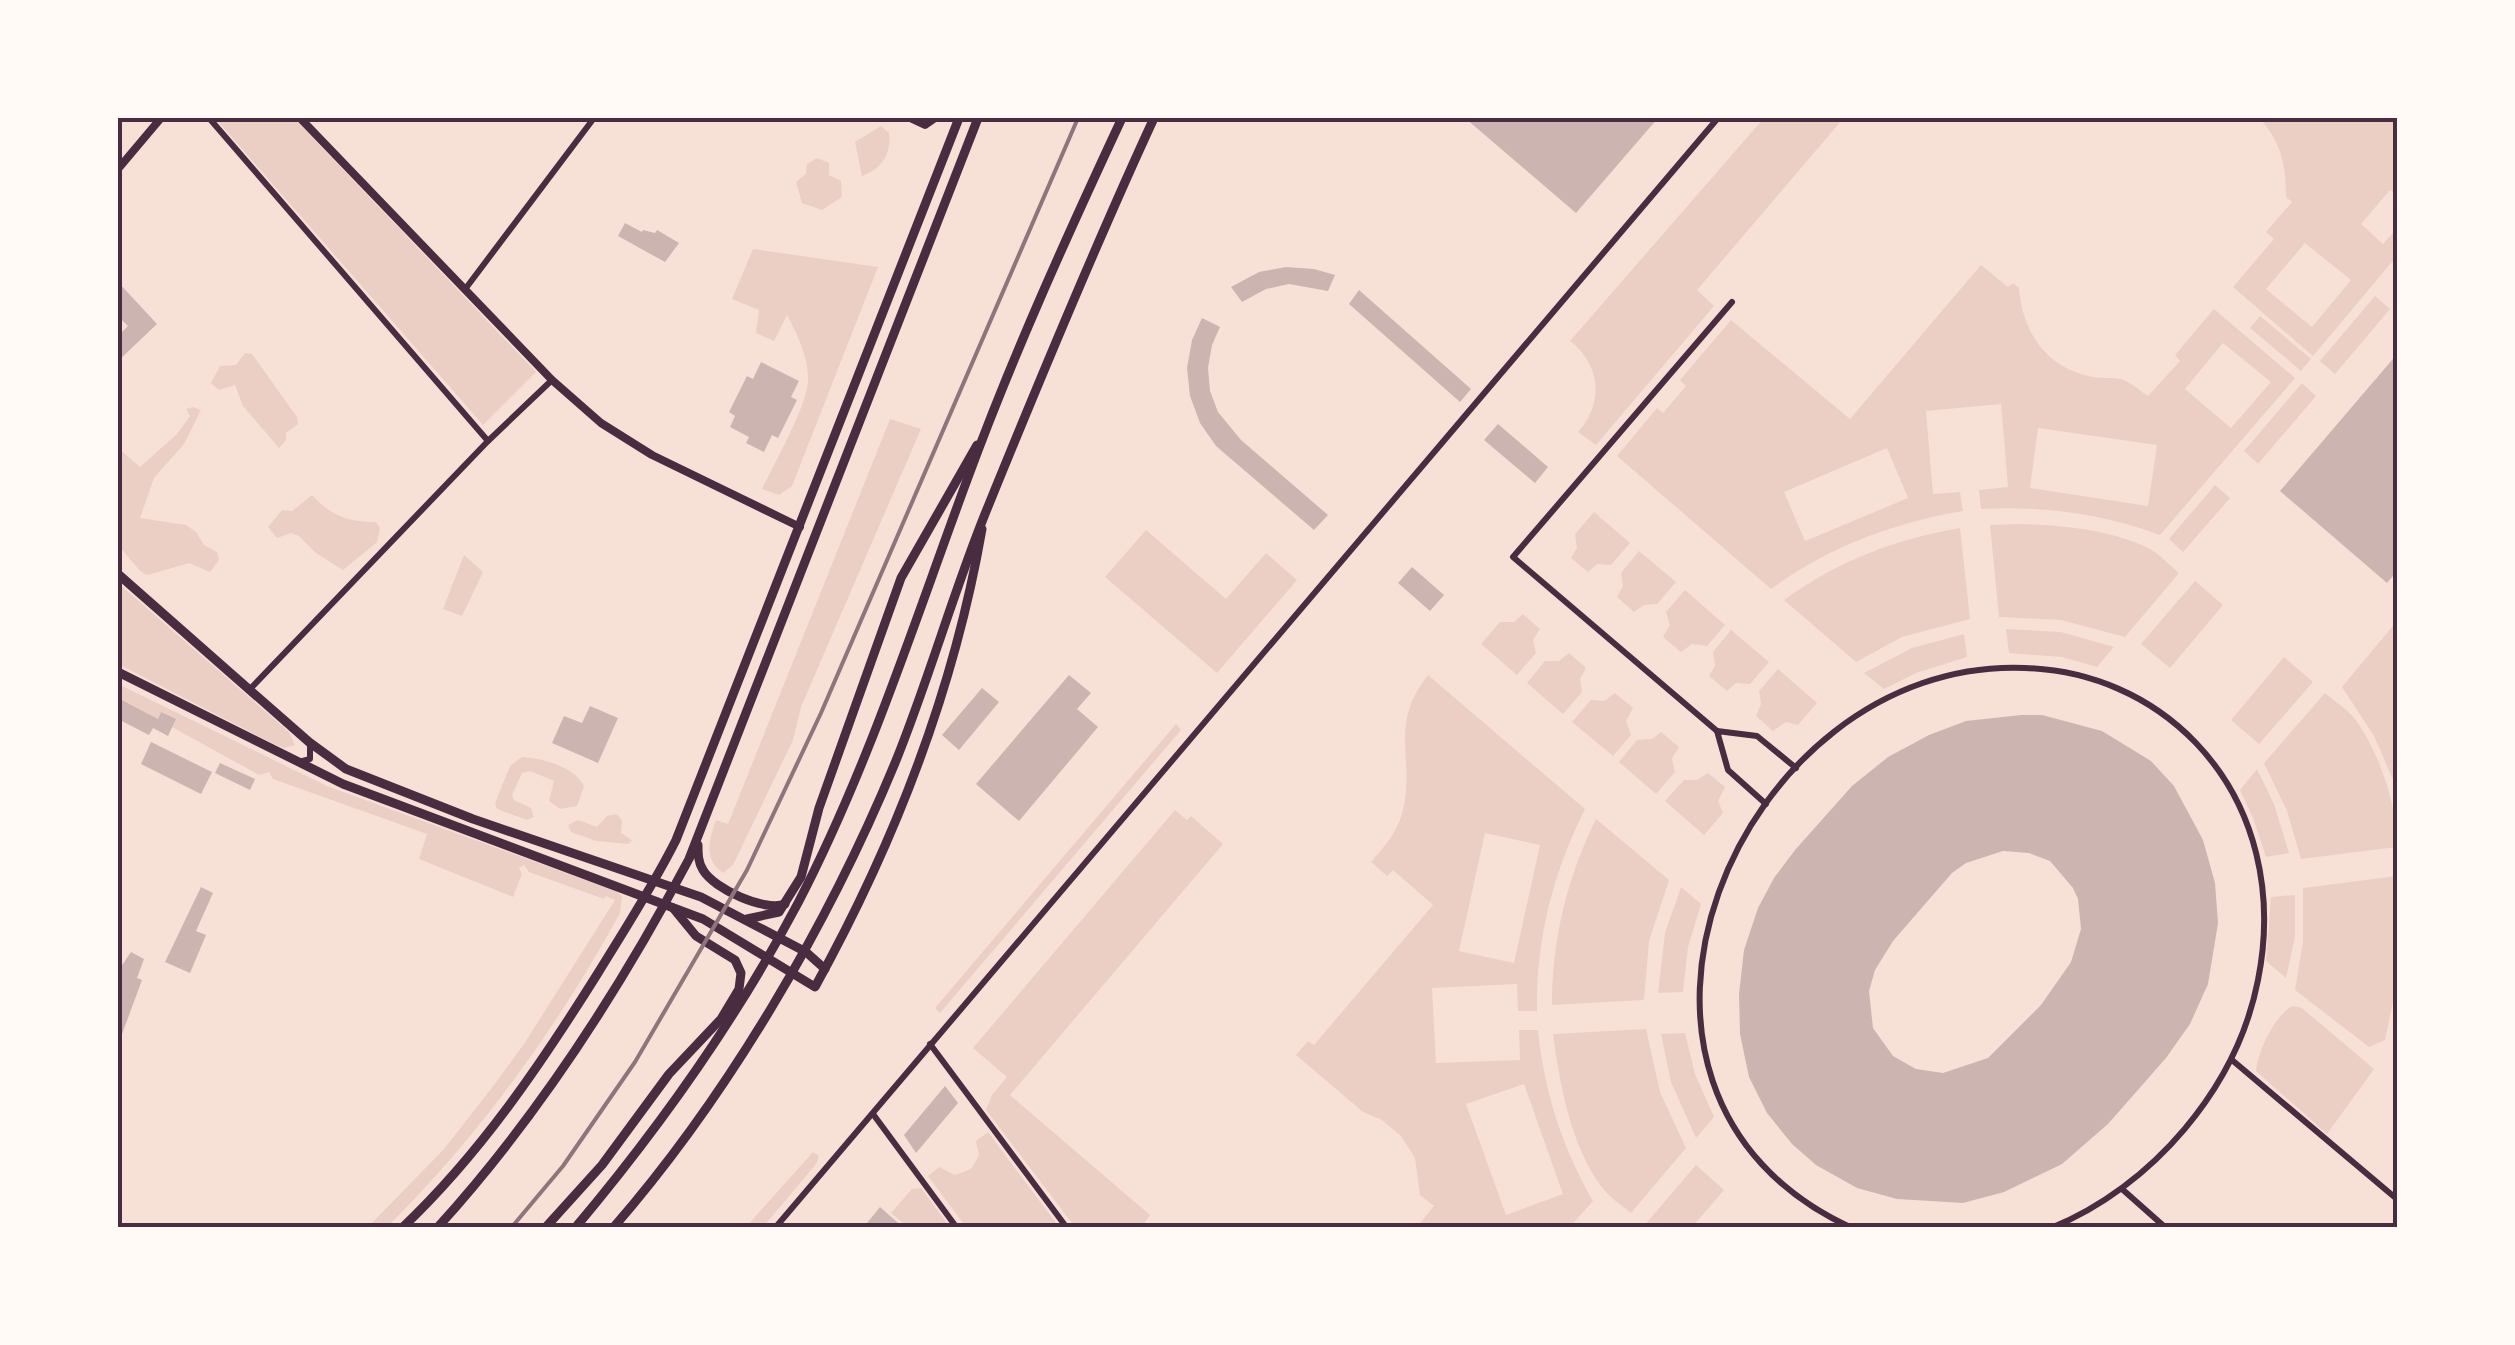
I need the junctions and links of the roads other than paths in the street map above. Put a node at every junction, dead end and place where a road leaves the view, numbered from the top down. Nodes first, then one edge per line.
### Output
1 (162, 118) edge
2 (209, 118) edge
3 (300, 118) edge
4 (594, 118) edge
5 (910, 118) edge
6 (935, 118) edge
7 (959, 118) edge
8 (978, 118) edge
9 (1122, 118) edge
10 (1154, 118) edge
11 (1718, 118) edge
12 (118, 169) edge
13 (466, 288) junction
14 (1732, 302) dead end
15 (552, 380) junction
16 (987, 428) junction
17 (488, 441) junction
18 (984, 517) junction
19 (800, 526) junction
20 (118, 574) edge
21 (118, 672) edge
22 (250, 690) junction
23 (1717, 731) junction
24 (308, 742) junction
25 (297, 762) junction
26 (1796, 768) junction
27 (1766, 804) junction
28 (702, 831) junction
29 (654, 881) junction
30 (674, 888) junction
31 (646, 896) junction
32 (790, 898) junction
33 (668, 905) junction
34 (744, 919) junction
35 (825, 969) junction
36 (930, 1044) junction
37 (2232, 1060) junction
38 (872, 1114) junction
39 (2122, 1190) junction
40 (2398, 1200) edge
41 (402, 1228) edge
42 (437, 1228) edge
43 (545, 1228) edge
44 (575, 1228) edge
45 (613, 1228) edge
46 (775, 1228) edge
47 (957, 1228) edge
48 (1067, 1228) edge
49 (1852, 1228) edge
50 (2051, 1228) edge
51 (2166, 1228) edge

1 - 12 street
2 - 17 street
3 - 13 street
4 - 13 street
5 - 6 street
7 - 19 main road
8 - 28 main road
9 - 16 main road
10 - 18 main road
11 - 36 street
13 - 15 street
14 - 23 street
15 - 17 street
15 - 19 street
16 - 32 main road
16 - 44 main road
17 - 22 street
18 - 35 main road
18 - 45 main road
19 - 29 main road
20 - 22 main road
21 - 25 main road
22 - 24 main road
23 - 26 street
23 - 27 street
24 - 25 street
24 - 29 main road
25 - 31 main road
26 - 27 street
26 - 37 street
27 - 49 street
28 - 30 main road
28 - 32 main road
29 - 30 main road
29 - 31 main road
30 - 33 main road
30 - 34 main road
31 - 33 main road
31 - 41 main road
32 - 34 main road
33 - 35 main road
33 - 42 main road
33 - 43 main road
34 - 35 main road
36 - 38 street
36 - 48 street
37 - 39 street
37 - 40 street
38 - 46 street
38 - 47 street
39 - 50 street
39 - 51 street

